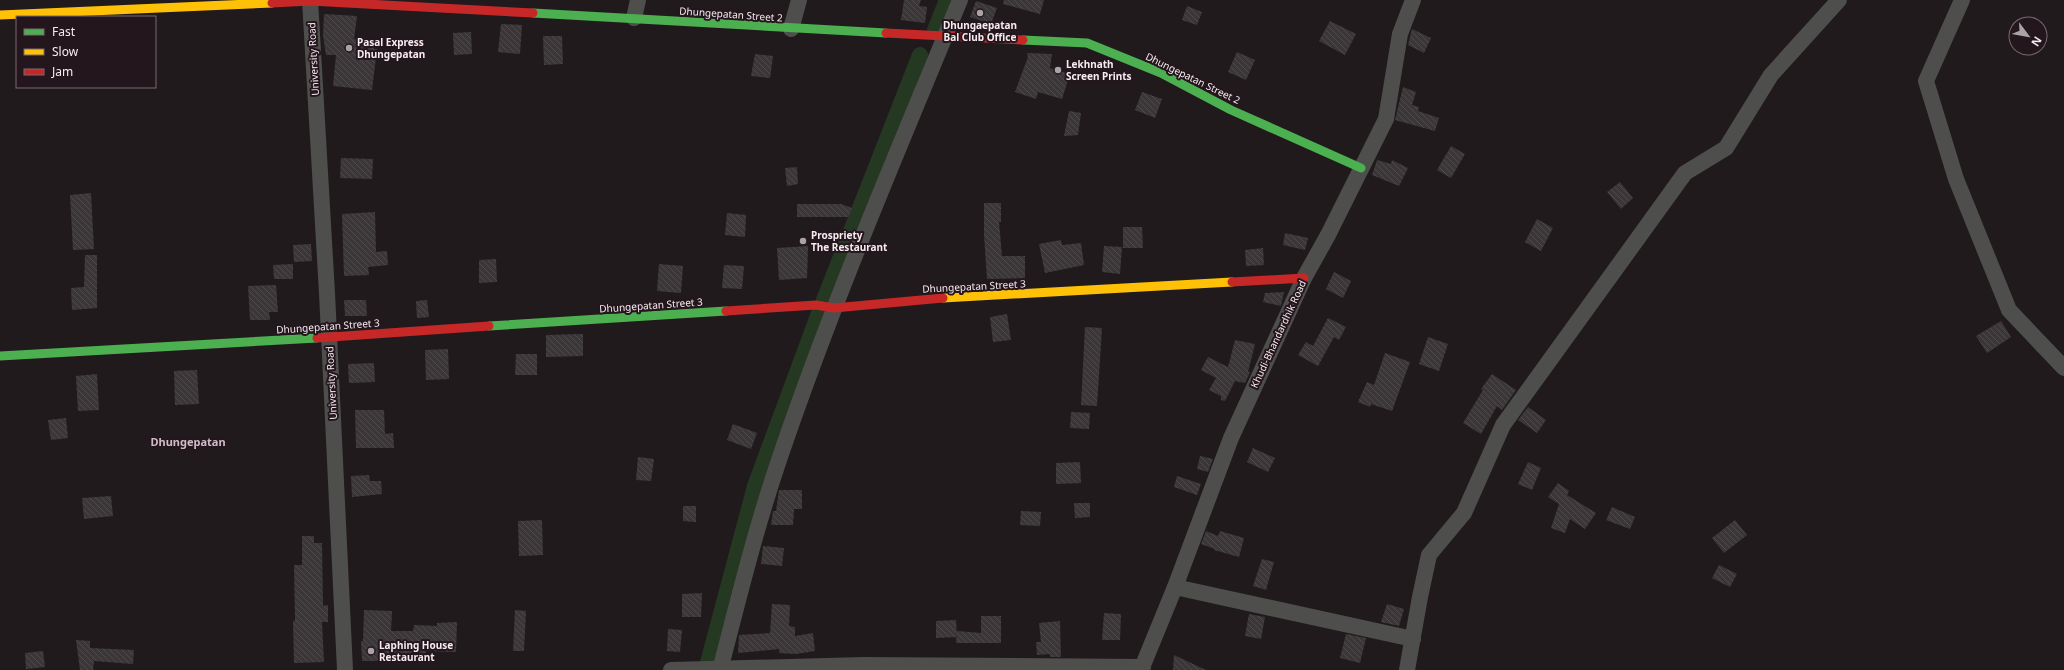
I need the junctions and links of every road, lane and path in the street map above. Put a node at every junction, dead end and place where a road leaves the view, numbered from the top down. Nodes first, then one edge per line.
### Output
1 (310, 0) edge
2 (638, 0) edge
3 (799, 0) edge
4 (960, 0) edge
5 (1412, 0) edge
6 (1839, 0) edge
7 (1962, 0) edge
8 (0, 15) edge
9 (634, 18) junction
10 (791, 29) junction
11 (945, 37) junction
12 (1361, 168) junction
13 (1304, 278) junction
14 (834, 308) junction
15 (329, 337) junction
16 (0, 356) edge
17 (2064, 368) edge
18 (1176, 587) junction
19 (1412, 639) junction
20 (1142, 668) edge
21 (713, 669) edge
22 (345, 670) edge
23 (671, 670) edge
24 (1407, 670) edge

1 - 8 street, Dhungepatan Street 2
1 - 9 street, Dhungepatan Street 2
1 - 15 street, University Road
2 - 9 street
3 - 10 street
4 - 11 street
5 - 12 street, Khudi-Bhandardhik Road
6 - 19 street
7 - 17 street
9 - 10 street, Dhungepatan Street 2
10 - 11 street, Dhungepatan Street 2
11 - 12 street, Dhungepatan Street 2
11 - 14 street
12 - 13 street, Khudi-Bhandardhik Road
13 - 14 street, Dhungepatan Street 3
13 - 18 street, Khudi-Bhandardhik Road
14 - 15 street, Dhungepatan Street 3
14 - 21 street
15 - 16 street, Dhungepatan Street 3
15 - 22 street, University Road
18 - 19 street
18 - 20 street, Khudi-Bhandardhik Road
19 - 24 street
20 - 21 street
21 - 23 street

